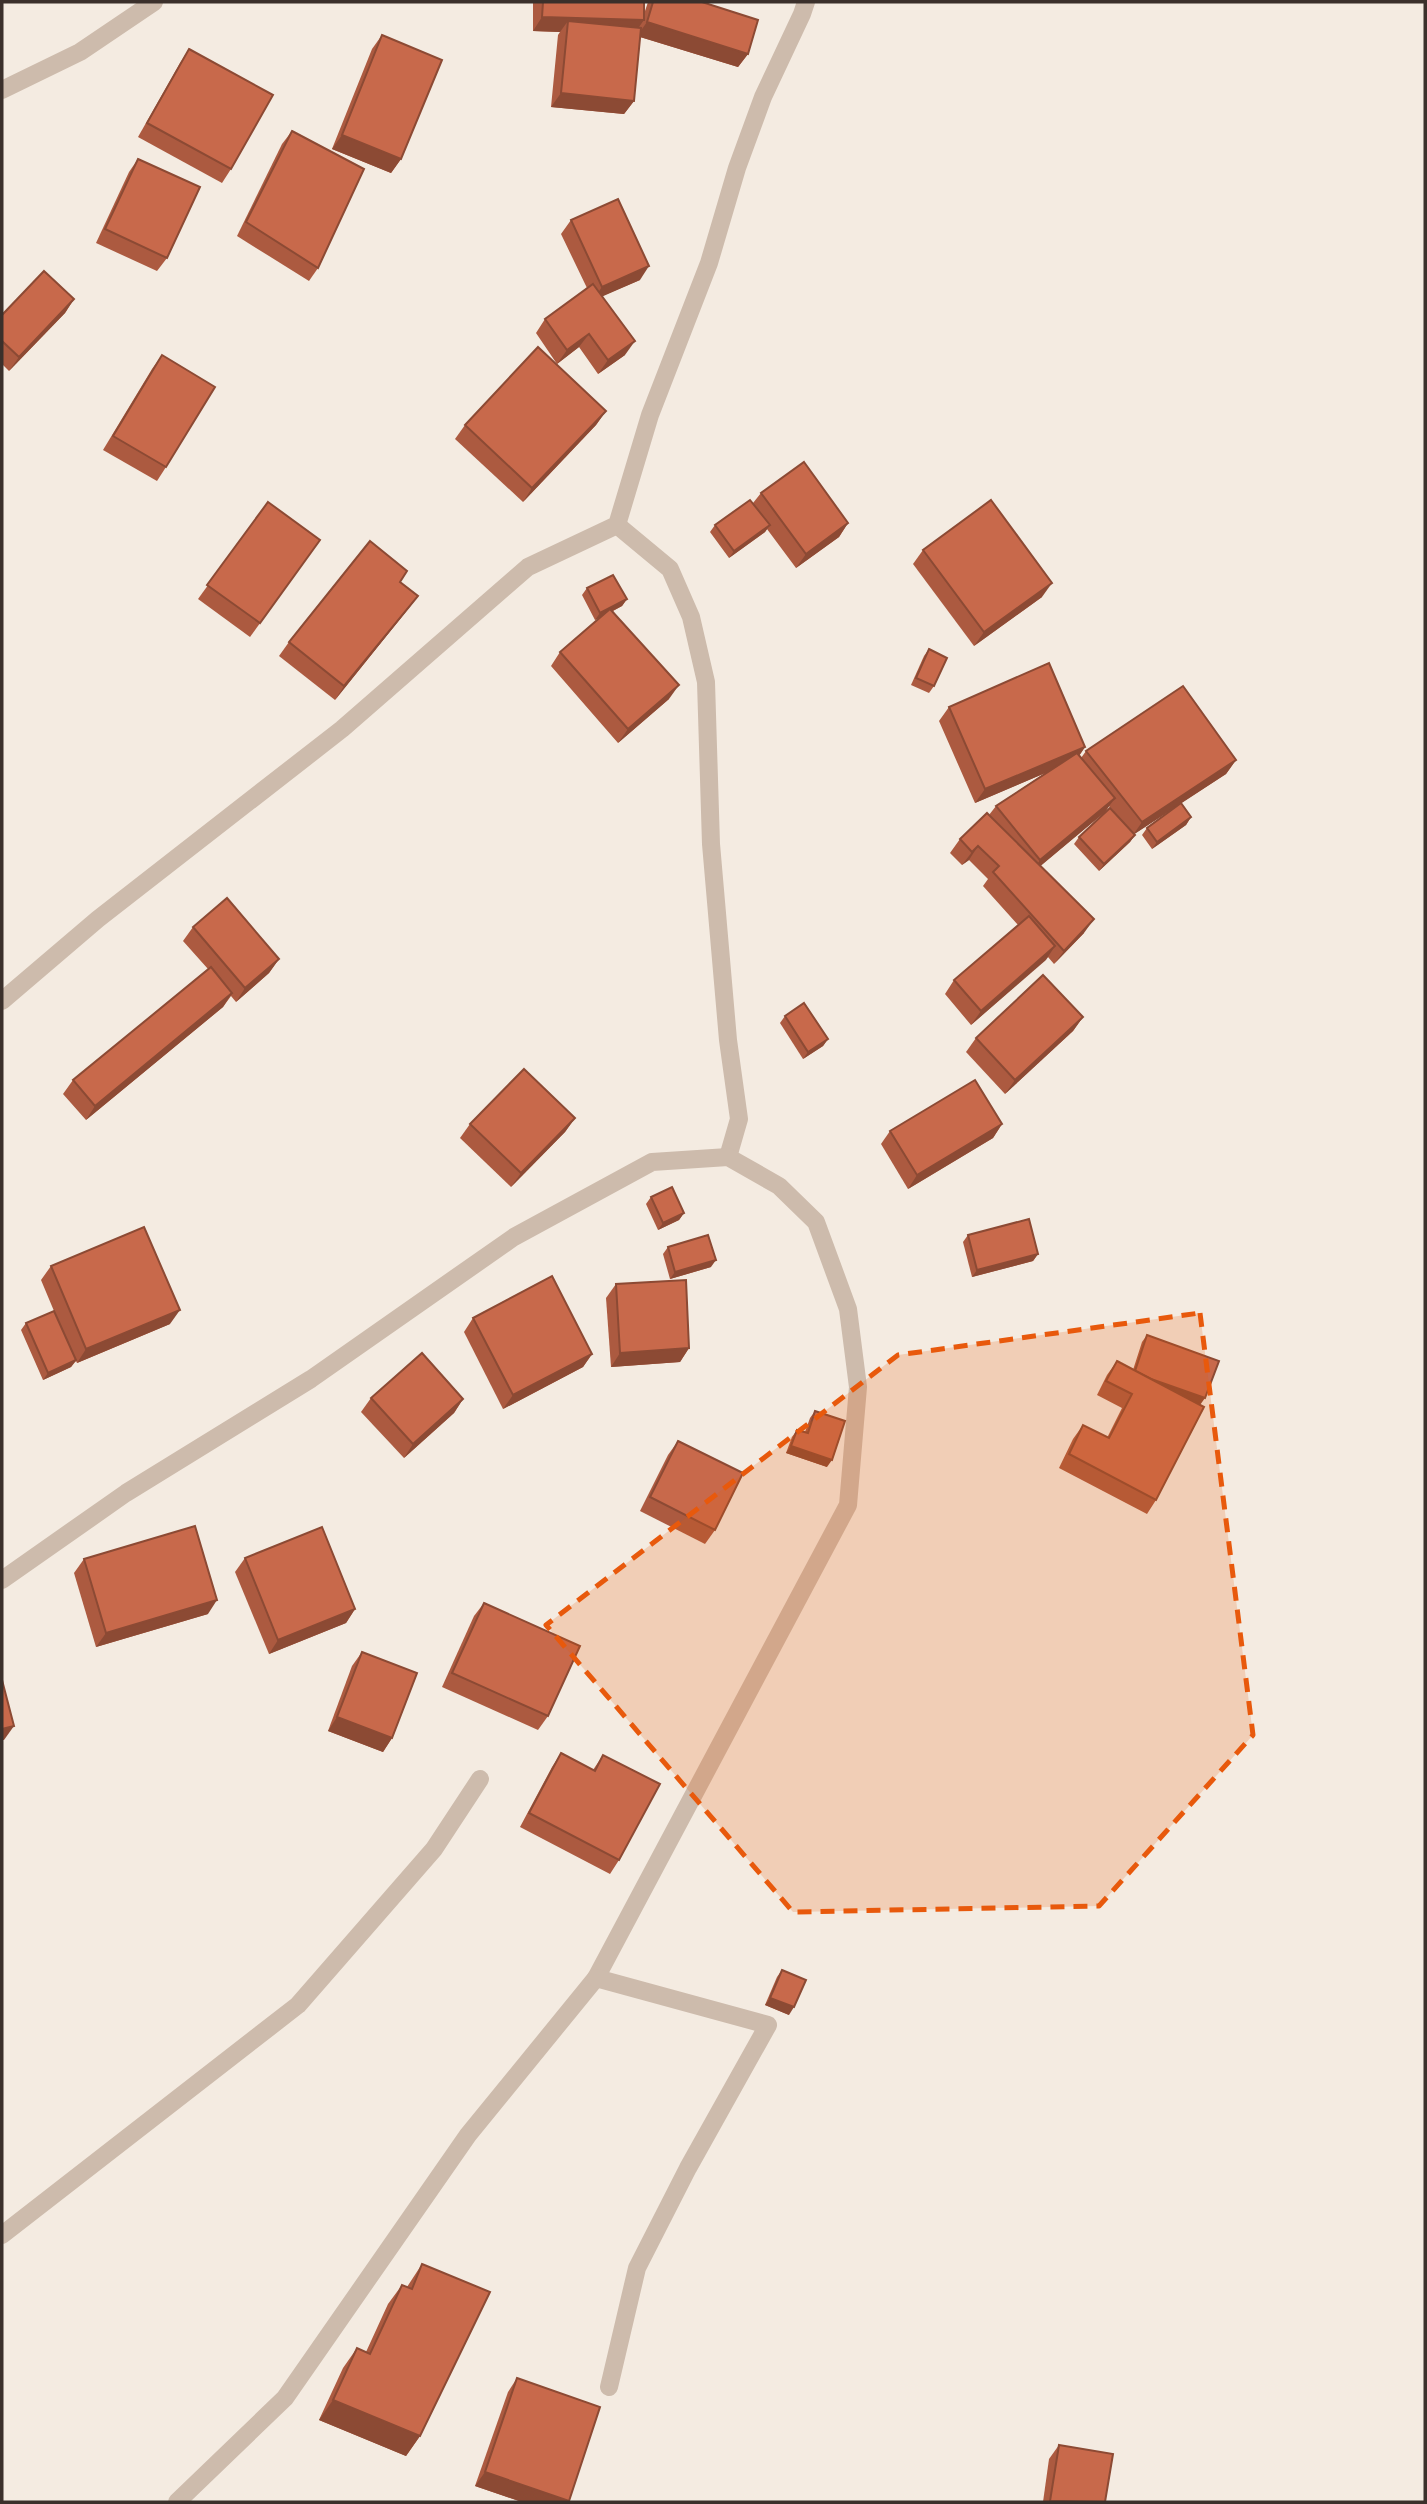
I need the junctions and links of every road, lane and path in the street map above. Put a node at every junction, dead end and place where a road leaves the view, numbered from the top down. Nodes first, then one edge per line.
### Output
1 (154, 2) edge
2 (806, 2) edge
3 (2, 90) edge
4 (617, 525) junction
5 (2, 1000) edge
6 (728, 1157) junction
7 (2, 1580) edge
8 (480, 1779) dead end
9 (596, 1978) junction
10 (2, 2235) edge
11 (609, 2387) dead end
12 (177, 2502) edge

1 - 3 street
2 - 4 street
4 - 5 street
4 - 6 street
6 - 7 street
6 - 9 street
8 - 10 street
9 - 11 street
9 - 12 street

